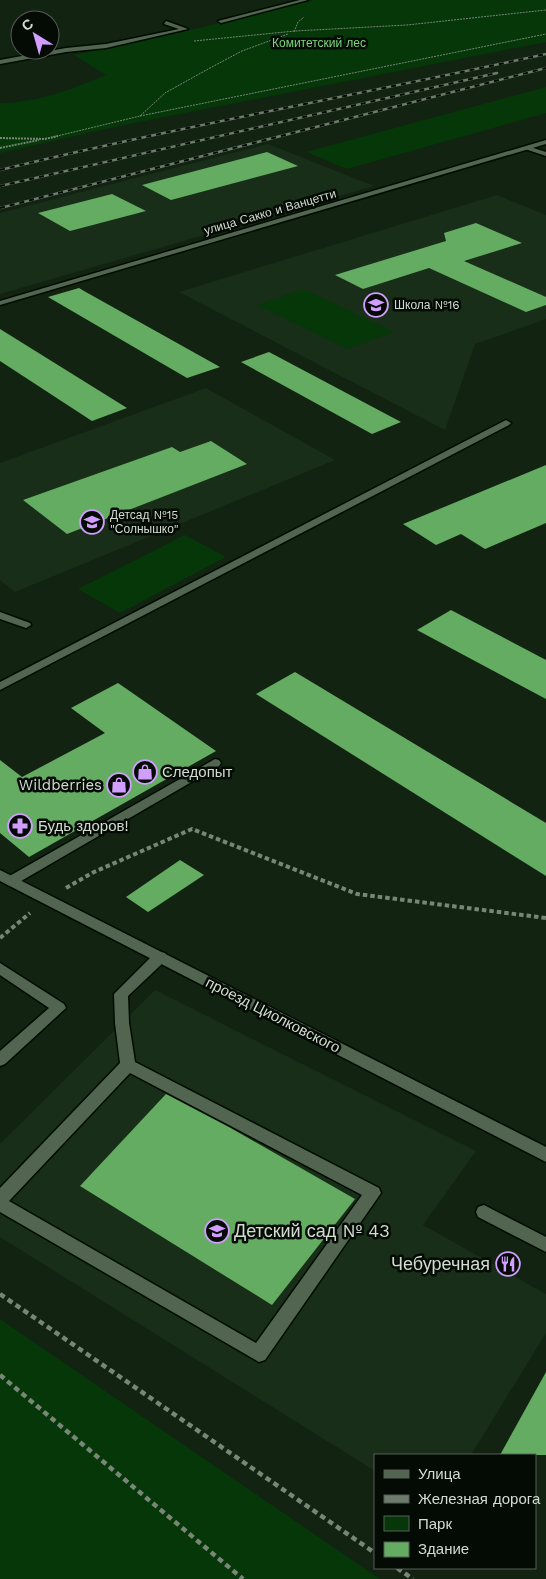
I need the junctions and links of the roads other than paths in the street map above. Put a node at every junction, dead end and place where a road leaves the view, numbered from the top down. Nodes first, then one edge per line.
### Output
1 (306, 0) edge
2 (221, 21) dead end
3 (166, 23) dead end
4 (0, 62) edge
5 (546, 142) edge
6 (527, 148) junction
7 (546, 154) edge
8 (0, 303) edge
9 (506, 423) dead end
10 (0, 615) edge
11 (26, 625) dead end
12 (0, 687) edge
13 (215, 763) dead end
14 (5, 878) edge
15 (160, 957) junction
16 (0, 968) edge
17 (0, 1060) edge
18 (128, 1064) junction
19 (546, 1155) edge
20 (0, 1199) edge
21 (0, 1204) edge
22 (484, 1212) dead end
23 (546, 1245) edge

1 - 2 street
3 - 4 street
5 - 6 street, улица Сакко и Ванцетти
6 - 7 street
6 - 8 street, улица Сакко и Ванцетти
9 - 12 street
10 - 11 street
13 - 14 street
14 - 15 street, проезд Циолковского
15 - 18 street
15 - 19 street, проезд Циолковского
16 - 17 street
18 - 20 street
18 - 21 street
22 - 23 street

